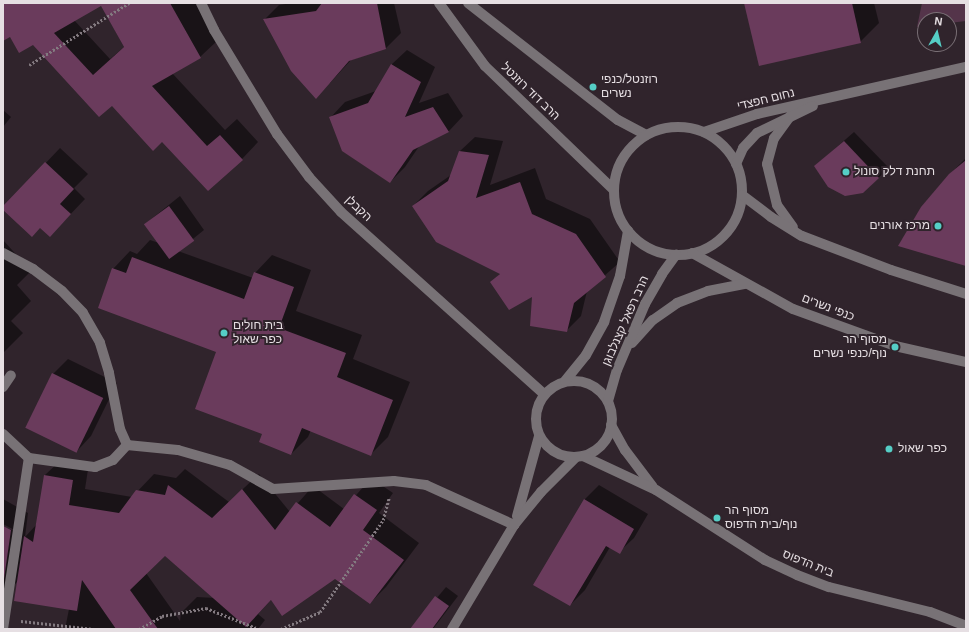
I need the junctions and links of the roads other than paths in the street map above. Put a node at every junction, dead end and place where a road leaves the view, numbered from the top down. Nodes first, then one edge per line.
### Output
1 (201, 3) edge
2 (439, 3) edge
3 (468, 3) edge
4 (966, 67) edge
5 (836, 98) junction
6 (791, 115) junction
7 (704, 132) junction
8 (646, 135) junction
9 (736, 164) junction
10 (614, 190) junction
11 (742, 195) junction
12 (628, 231) junction
13 (802, 236) junction
14 (3, 253) edge
15 (692, 253) junction
16 (676, 255) junction
17 (745, 284) junction
18 (966, 294) edge
19 (624, 354) junction
20 (966, 362) edge
21 (11, 375) dead end
22 (565, 381) junction
23 (3, 387) edge
24 (544, 394) junction
25 (608, 401) junction
26 (612, 425) junction
27 (3, 434) edge
28 (539, 436) junction
29 (126, 444) junction
30 (580, 457) junction
31 (30, 458) junction
32 (656, 490) junction
33 (514, 525) junction
34 (4, 624) edge
35 (966, 626) edge
36 (452, 629) edge

1 - 24 street, הקבלן
2 - 10 street, הרב דוד רוזנטל
3 - 8 street
4 - 5 street, נחום חפצדי
5 - 6 street, נחום חפצדי
5 - 7 street, נחום חפצדי
6 - 9 street, נחום חפצדי
6 - 13 street
7 - 8 street
7 - 9 street
8 - 10 street
9 - 11 street
10 - 12 street
11 - 13 street
11 - 15 street
12 - 16 street
12 - 22 street, הרב רפאל קצנלבוגן
13 - 18 street
14 - 29 street
15 - 16 street
15 - 17 street, כנפי נשרים
16 - 19 street, הרב רפאל קצנלבוגן
17 - 19 street
17 - 20 street, כנפי נשרים
19 - 25 street, הרב רפאל קצנלבוגן
21 - 23 street
22 - 24 street
22 - 25 street
24 - 28 street
25 - 26 street
26 - 30 street
26 - 32 street, בית הדפוס
27 - 31 street
28 - 30 street
28 - 33 street
29 - 31 street
29 - 33 street
30 - 32 street, בית הדפוס
30 - 33 street
31 - 34 street
32 - 35 street, בית הדפוס
33 - 36 street

